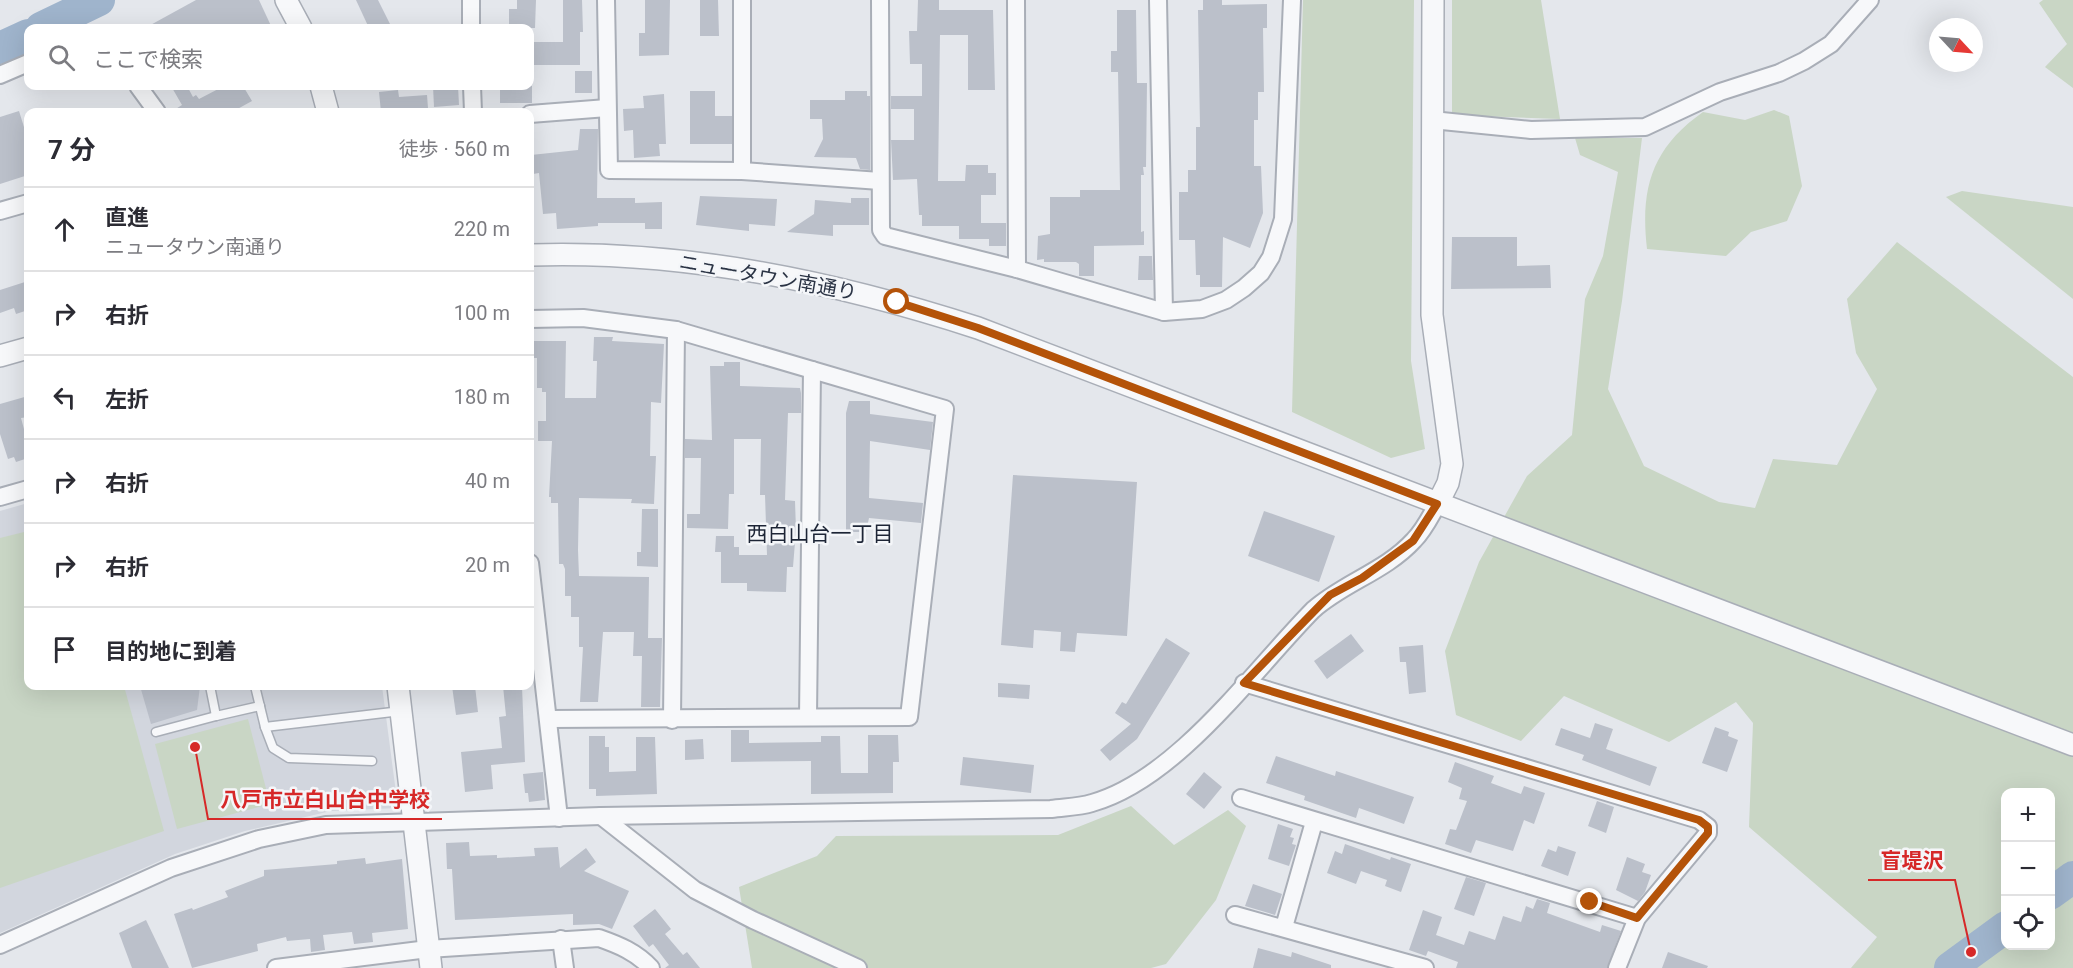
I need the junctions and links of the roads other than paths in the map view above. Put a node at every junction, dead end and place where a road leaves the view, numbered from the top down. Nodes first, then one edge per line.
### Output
1 (286, 0) edge
2 (471, 0) edge
3 (606, 0) edge
4 (742, 0) edge
5 (880, 0) edge
6 (1016, 0) edge
7 (1158, 0) edge
8 (1292, 0) edge
9 (1433, 0) edge
10 (1870, 0) edge
11 (299, 24) edge
12 (471, 24) edge
13 (24, 65) edge
14 (0, 75) edge
15 (141, 90) edge
16 (322, 90) edge
17 (472, 90) edge
18 (155, 108) edge
19 (327, 108) edge
20 (473, 108) edge
21 (607, 108) junction
22 (534, 114) edge
23 (1432, 120) junction
24 (742, 171) junction
25 (880, 181) junction
26 (24, 204) edge
27 (0, 211) edge
28 (534, 255) edge
29 (1017, 269) junction
30 (1164, 312) junction
31 (534, 319) edge
32 (676, 330) junction
33 (24, 349) edge
34 (0, 356) edge
35 (812, 370) junction
36 (24, 490) edge
37 (0, 497) edge
38 (1437, 504) junction
39 (534, 595) edge
40 (1244, 683) junction
41 (211, 690) edge
42 (256, 690) edge
43 (398, 690) edge
44 (260, 706) junction
45 (401, 711) junction
46 (216, 716) junction
47 (808, 717) junction
48 (549, 719) junction
49 (672, 720) junction
50 (265, 727) junction
51 (156, 732) dead end
52 (2073, 745) edge
53 (372, 761) dead end
54 (1241, 798) dead end
55 (601, 816) junction
56 (559, 818) junction
57 (414, 821) junction
58 (1314, 822) junction
59 (1235, 915) dead end
60 (1637, 918) junction
61 (1284, 927) junction
62 (561, 939) junction
63 (0, 945) edge
64 (429, 958) edge
65 (298, 966) edge
66 (276, 968) edge
67 (565, 968) edge
68 (651, 968) edge
69 (858, 968) edge
70 (1425, 968) edge
71 (1617, 968) edge

1 - 11 street
2 - 12 street
3 - 21 street
4 - 24 street
5 - 25 street
6 - 29 street
7 - 30 street
8 - 30 street
9 - 23 street
10 - 23 street
13 - 14 street
15 - 18 street
16 - 19 street
17 - 20 street
21 - 22 street
21 - 24 street
23 - 38 street
24 - 25 street
25 - 29 street
26 - 27 street
28 - 38 street, ニュータウン南通り
29 - 30 street
31 - 32 street
32 - 35 street
32 - 49 street
33 - 34 street
35 - 47 street
35 - 47 street
36 - 37 street
38 - 40 street
38 - 52 street, ニュータウン南通り
39 - 48 street
40 - 55 street
40 - 60 street
41 - 46 lane
42 - 44 lane
43 - 45 street
44 - 46 lane
44 - 50 lane
45 - 50 lane
45 - 57 street
46 - 51 lane
47 - 49 street
48 - 49 street
48 - 56 street
50 - 53 lane
54 - 58 street
55 - 56 street
55 - 69 street
56 - 57 street
57 - 63 street
57 - 64 street
58 - 60 street
58 - 61 street
59 - 61 street
60 - 71 street
61 - 70 street
62 - 64 street
62 - 67 street
62 - 68 street
64 - 65 street
65 - 66 street

